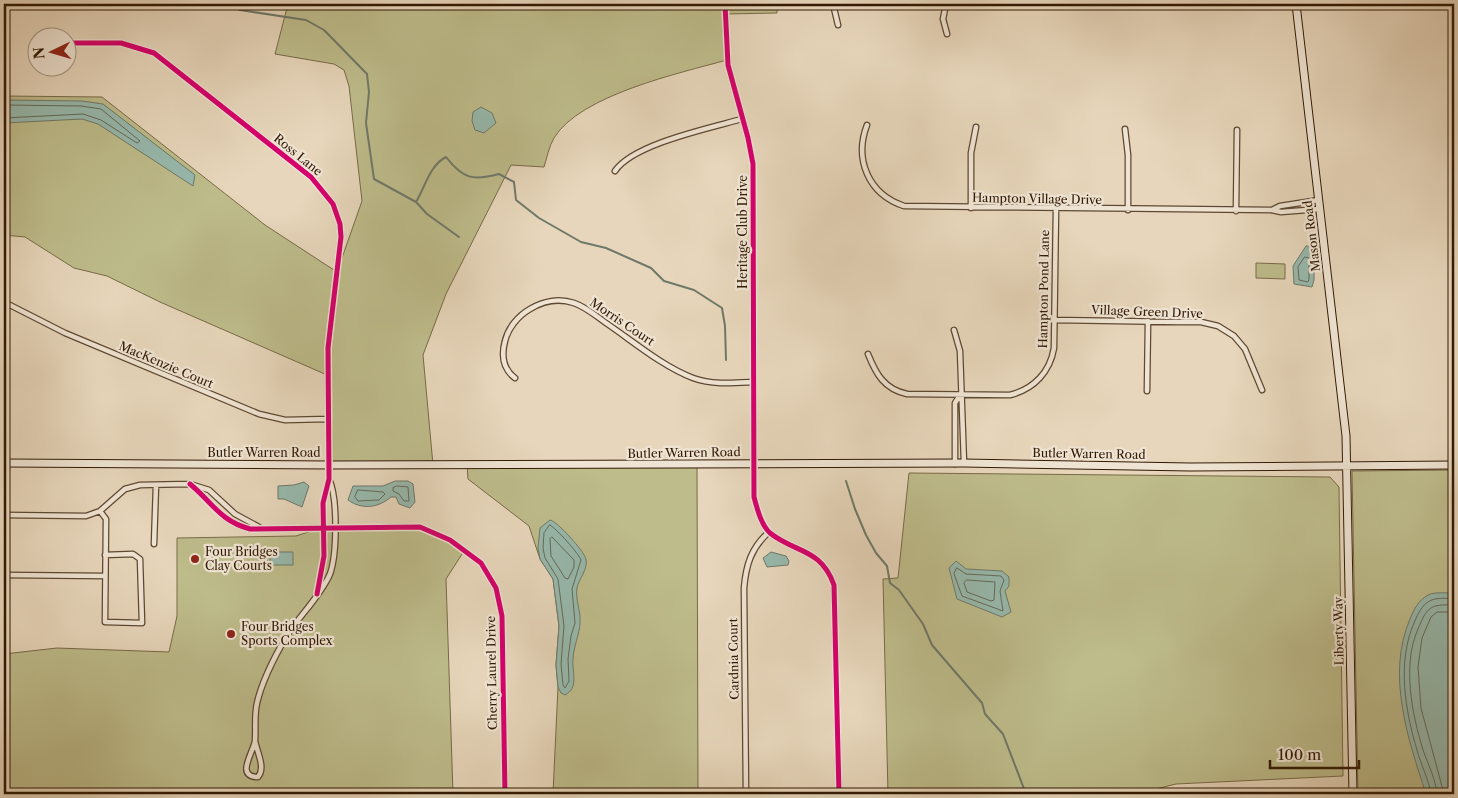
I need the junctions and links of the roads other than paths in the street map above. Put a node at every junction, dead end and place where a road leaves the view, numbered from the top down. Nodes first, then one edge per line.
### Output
1 (725, 4) edge
2 (833, 4) edge
3 (946, 4) edge
4 (1296, 4) edge
5 (838, 25) dead end
6 (947, 34) dead end
7 (78, 43) edge
8 (742, 119) junction
9 (867, 124) dead end
10 (976, 127) dead end
11 (1125, 129) dead end
12 (1237, 130) dead end
13 (615, 171) dead end
14 (1320, 200) junction
15 (972, 208) junction
16 (1320, 208) junction
17 (1056, 209) junction
18 (1128, 210) junction
19 (1272, 210) junction
20 (1236, 211) junction
21 (4, 302) edge
22 (1055, 320) junction
23 (1148, 321) junction
24 (954, 330) dead end
25 (868, 354) dead end
26 (515, 378) dead end
27 (753, 382) junction
28 (1262, 390) dead end
29 (1147, 391) dead end
30 (960, 395) junction
31 (328, 419) junction
32 (4, 463) edge
33 (964, 463) junction
34 (753, 464) junction
35 (955, 464) junction
36 (329, 465) junction
37 (1454, 465) edge
38 (1347, 466) junction
39 (329, 480) junction
40 (190, 484) junction
41 (156, 485) junction
42 (100, 511) junction
43 (4, 515) edge
44 (260, 527) junction
45 (324, 527) junction
46 (334, 527) junction
47 (769, 532) junction
48 (154, 544) dead end
49 (105, 556) junction
50 (4, 575) edge
51 (104, 576) junction
52 (317, 594) junction
53 (255, 741) junction
54 (505, 794) edge
55 (746, 794) edge
56 (839, 794) edge
57 (1353, 794) edge

1 - 8 street, Heritage Club Drive
2 - 5 street
3 - 6 street
4 - 14 main road, Mason Road
7 - 31 street, Ross Lane
8 - 13 street
8 - 27 street, Heritage Club Drive
9 - 15 street, Hampton Village Drive
10 - 15 street
11 - 18 street
12 - 20 street
14 - 16 main road, Mason Road
14 - 19 street, Hampton Village Drive
15 - 17 street, Hampton Village Drive
16 - 19 street, Hampton Village Drive
16 - 38 main road, Mason Road
17 - 18 street, Hampton Village Drive
17 - 22 street, Hampton Pond Lane
18 - 20 street, Hampton Village Drive
19 - 20 street, Hampton Village Drive
21 - 31 street, MacKenzie Court
22 - 23 street, Village Green Drive
22 - 30 street, Hampton Pond Lane
23 - 28 street, Village Green Drive
23 - 29 street
24 - 30 street
25 - 30 street, Hampton Pond Lane
26 - 27 street, Morris Court
27 - 34 street, Heritage Club Drive
30 - 33 street
30 - 35 street
31 - 36 street, Ross Lane
32 - 36 main road, Butler Warren Road
33 - 35 main road, Butler Warren Road
33 - 38 main road, Butler Warren Road
34 - 35 main road, Butler Warren Road
34 - 36 main road, Butler Warren Road
34 - 47 street, Heritage Club Drive
36 - 39 street, Ross Lane
37 - 38 main road, Butler Warren Road
38 - 57 main road, Liberty Way
39 - 45 street
39 - 46 street
40 - 41 street
40 - 44 street
40 - 44 street, Cherry Laurel Drive
41 - 42 street
41 - 48 street
42 - 43 street
42 - 49 street
44 - 45 street, Cherry Laurel Drive
45 - 46 street, Cherry Laurel Drive
45 - 52 street
46 - 52 street
46 - 54 street, Cherry Laurel Drive
47 - 55 street, Cardnia Court
47 - 56 street
49 - 51 street
49 - 51 street
50 - 51 street
52 - 53 street
53 - 53 street

